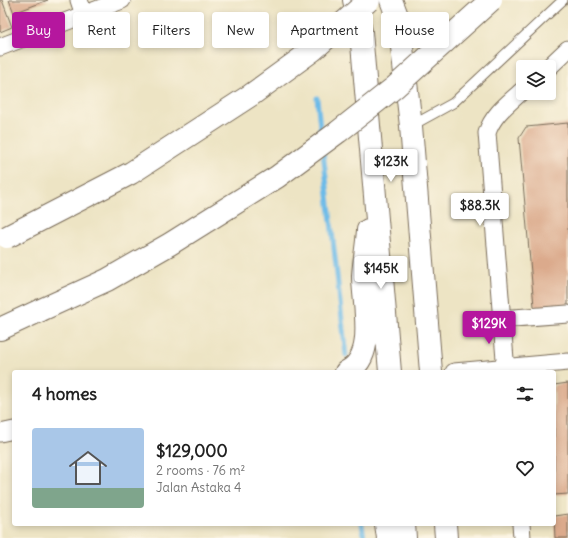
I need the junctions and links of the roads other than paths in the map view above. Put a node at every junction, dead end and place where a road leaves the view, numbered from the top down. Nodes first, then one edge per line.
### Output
1 (122, 0) edge
2 (354, 0) edge
3 (369, 0) edge
4 (391, 0) edge
5 (491, 0) edge
6 (563, 0) edge
7 (82, 7) edge
8 (0, 46) edge
9 (568, 49) edge
10 (556, 60) edge
11 (516, 96) edge
12 (411, 126) junction
13 (374, 178) junction
14 (4, 238) edge
15 (568, 314) edge
16 (501, 320) junction
17 (0, 329) edge
18 (568, 362) edge
19 (348, 370) edge
20 (390, 370) edge
21 (431, 370) edge
22 (506, 370) edge
23 (12, 430) edge
24 (0, 433) edge
25 (386, 526) edge
26 (404, 526) edge
27 (445, 526) edge
28 (521, 526) edge
29 (388, 538) edge
30 (405, 538) edge
31 (446, 538) edge
32 (522, 538) edge

1 - 7 street
2 - 13 main road
3 - 14 main road, bridge
4 - 12 main road
5 - 17 main road, bridge
6 - 12 lane
7 - 8 street
9 - 10 street
11 - 16 street
12 - 21 main road
13 - 19 main road
13 - 20 main road
15 - 16 street
16 - 22 street
18 - 22 street
23 - 24 street
25 - 29 main road
26 - 30 main road
27 - 31 main road
28 - 32 street

